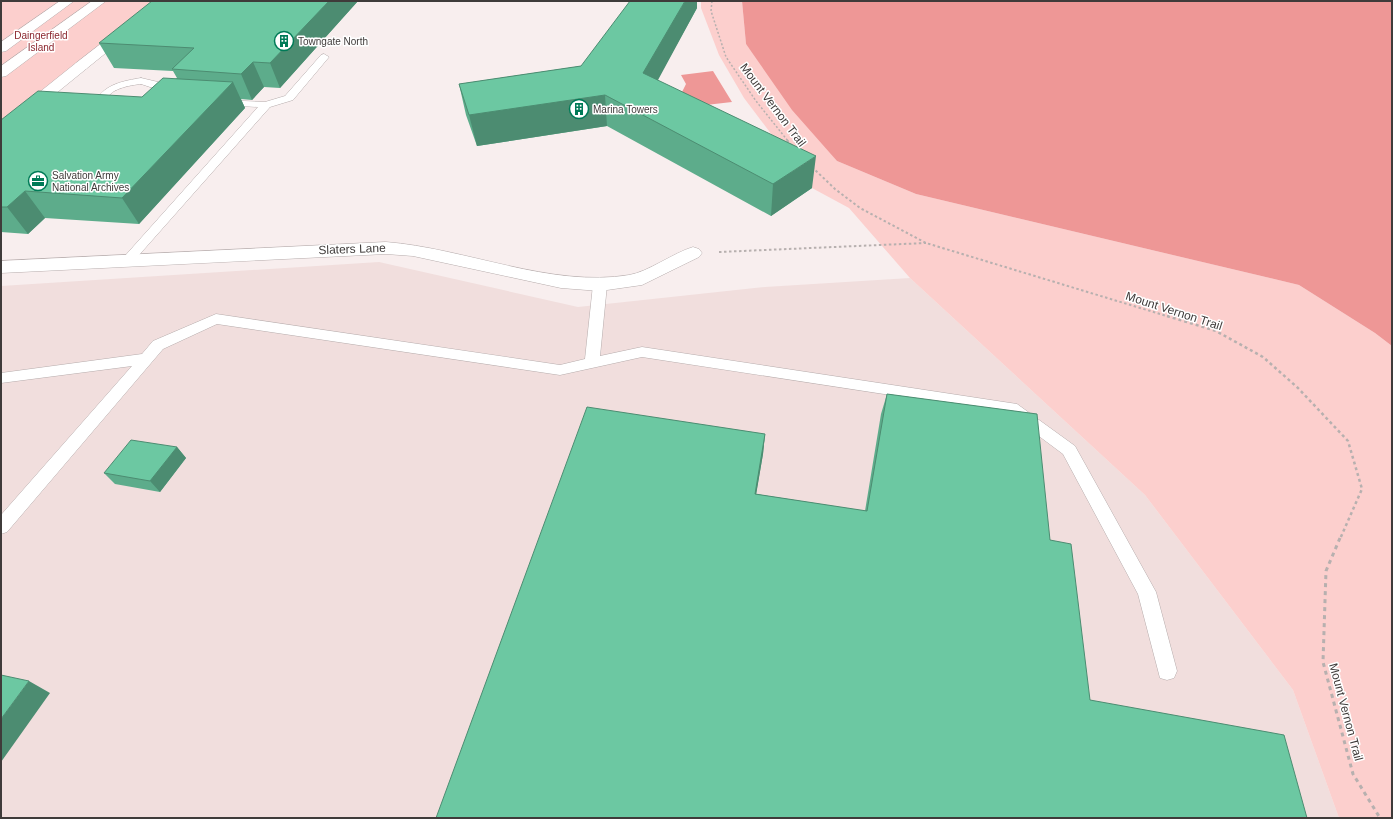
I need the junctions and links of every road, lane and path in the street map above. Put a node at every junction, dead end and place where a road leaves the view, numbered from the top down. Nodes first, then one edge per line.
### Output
1 (68, 1) edge
2 (100, 1) edge
3 (164, 1) edge
4 (712, 1) edge
5 (1, 48) edge
6 (324, 57) dead end
7 (1, 73) edge
8 (155, 97) junction
9 (171, 98) edge
10 (210, 101) edge
11 (266, 105) junction
12 (1, 131) edge
13 (794, 147) edge
14 (808, 164) dead end
15 (926, 243) junction
16 (692, 253) joint
17 (128, 260) junction
18 (1, 267) edge
19 (600, 285) junction
20 (145, 359) junction
21 (592, 363) junction
22 (1, 378) edge
23 (1, 527) edge
24 (1167, 671) dead end
25 (1380, 818) edge

1 - 5 street
2 - 7 street
3 - 12 street
4 - 13 path, Mount Vernon Trail
6 - 11 lane
8 - 8 lane
8 - 9 lane
10 - 11 lane
11 - 17 lane
14 - 15 path, Mount Vernon Trail
15 - 16 path
15 - 25 path, Mount Vernon Trail
16 - 19 street, Slaters Lane
17 - 18 street, Slaters Lane
17 - 19 street, Slaters Lane
19 - 21 lane
20 - 21 lane
20 - 22 lane
20 - 23 lane
21 - 24 lane

